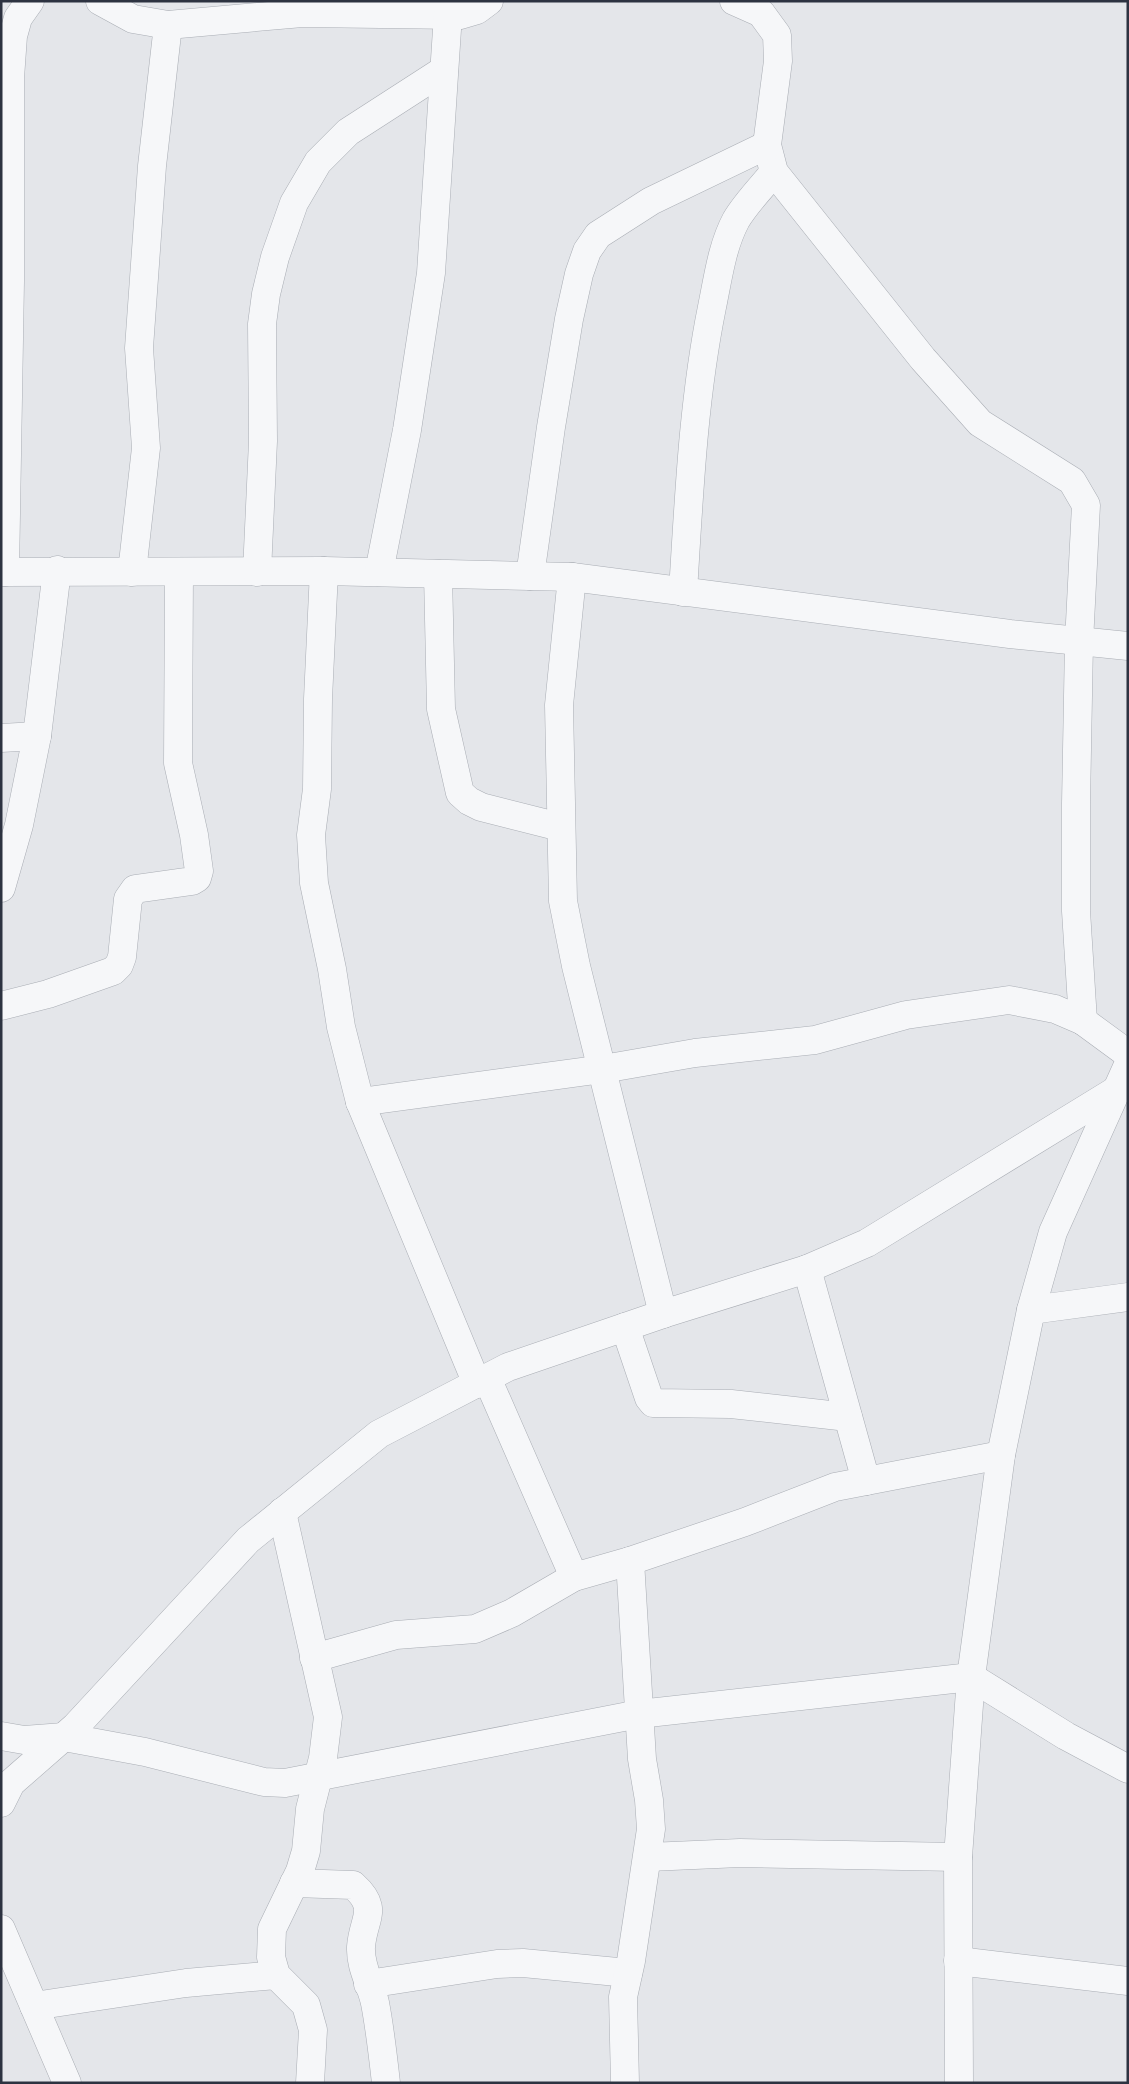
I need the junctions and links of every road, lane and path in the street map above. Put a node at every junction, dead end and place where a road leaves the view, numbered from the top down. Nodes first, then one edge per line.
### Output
1 (30, 1) edge
2 (100, 1) edge
3 (489, 1) edge
4 (734, 1) edge
5 (448, 14) junction
6 (168, 25) junction
7 (444, 70) junction
8 (767, 144) junction
9 (774, 172) junction
10 (57, 570) junction
11 (324, 571) junction
12 (3, 572) edge
13 (132, 572) junction
14 (179, 572) junction
15 (257, 572) junction
16 (379, 572) junction
17 (438, 574) junction
18 (530, 576) junction
19 (572, 577) junction
20 (683, 592) junction
21 (1078, 642) junction
22 (1128, 646) edge
23 (37, 736) junction
24 (1, 738) edge
25 (560, 827) junction
26 (1, 888) edge
27 (1, 1006) edge
28 (1082, 1021) junction
29 (1128, 1054) edge
30 (1128, 1065) edge
31 (603, 1069) junction
32 (1115, 1091) junction
33 (360, 1102) junction
34 (807, 1269) junction
35 (1128, 1296) edge
36 (1030, 1310) junction
37 (663, 1314) junction
38 (625, 1327) junction
39 (482, 1381) junction
40 (848, 1417) junction
41 (1001, 1455) junction
42 (866, 1482) junction
43 (282, 1512) junction
44 (630, 1561) junction
45 (574, 1577) junction
46 (314, 1658) junction
47 (971, 1678) junction
48 (639, 1714) junction
49 (1, 1736) edge
50 (64, 1737) junction
51 (1128, 1768) edge
52 (319, 1778) junction
53 (1, 1803) edge
54 (648, 1857) junction
55 (958, 1857) junction
56 (294, 1883) junction
57 (1, 1929) edge
58 (958, 1961) junction
59 (628, 1974) junction
60 (276, 1975) junction
61 (1128, 1981) edge
62 (368, 1984) junction
63 (34, 2006) junction
64 (67, 2083) edge
65 (310, 2083) edge
66 (386, 2083) edge
67 (625, 2083) edge
68 (959, 2083) edge

1 - 12 street
2 - 6 street
3 - 5 street
4 - 8 street
5 - 6 street
5 - 7 street
6 - 13 street
7 - 15 street
7 - 16 street
8 - 9 street
8 - 18 street
9 - 20 street
9 - 21 street
10 - 12 street
10 - 13 street
10 - 23 street
11 - 15 street
11 - 16 street
11 - 33 street
13 - 14 street
14 - 15 street
14 - 27 street
16 - 17 street
17 - 18 street
17 - 25 street
18 - 19 street
19 - 20 street
19 - 25 street
20 - 21 street
21 - 22 street
21 - 28 street
23 - 24 street
23 - 26 street
25 - 31 street
28 - 29 street
28 - 31 street
30 - 32 street
31 - 33 street
31 - 37 street
32 - 34 street
32 - 36 street
33 - 39 street
34 - 37 street
34 - 40 street
35 - 36 street
36 - 41 street
37 - 38 street
38 - 39 street
38 - 40 street
39 - 43 street
39 - 45 street
40 - 42 street
41 - 42 street
41 - 47 street
42 - 44 street
43 - 46 street
43 - 50 street
44 - 45 street
44 - 48 street
45 - 46 street
46 - 52 street
47 - 48 street
47 - 51 street
47 - 55 street
48 - 52 street
48 - 54 street
49 - 50 street
50 - 52 street
50 - 53 street
52 - 56 street
54 - 55 street
54 - 59 street
55 - 58 street
56 - 60 street
56 - 62 street
57 - 63 street
58 - 61 street
58 - 68 street
59 - 62 street
59 - 67 street
60 - 63 street
60 - 65 street
62 - 66 street
63 - 64 street

